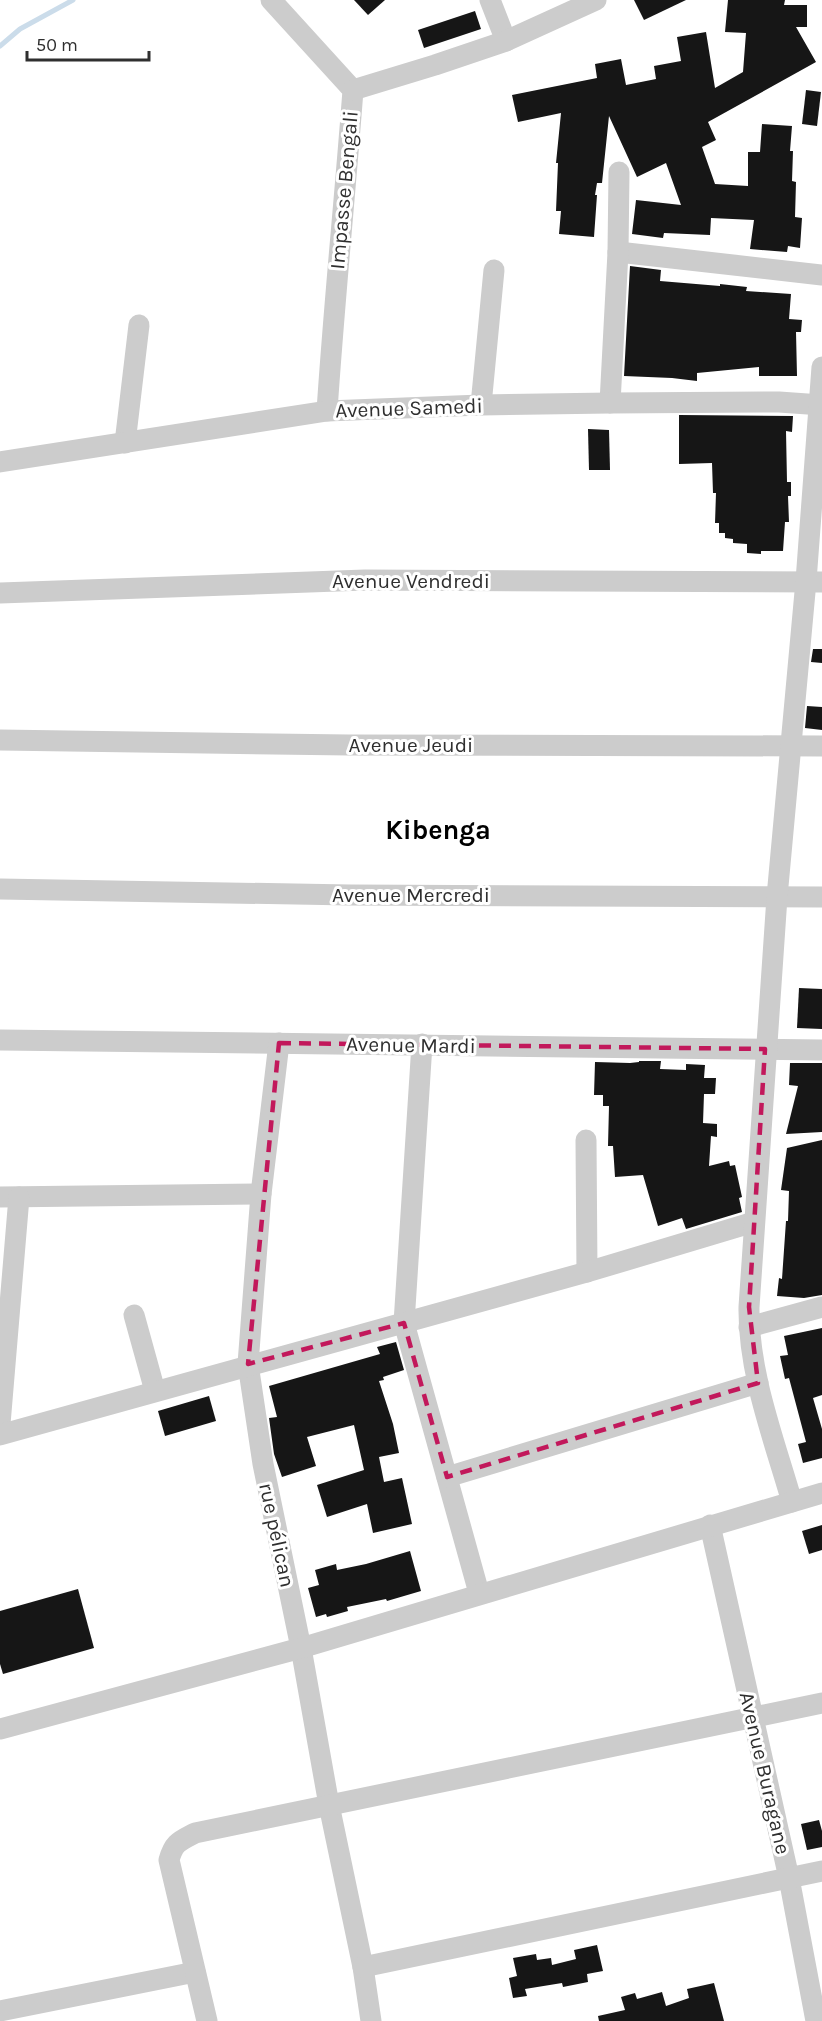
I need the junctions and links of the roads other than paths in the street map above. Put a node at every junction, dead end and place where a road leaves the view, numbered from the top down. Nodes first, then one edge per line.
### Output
1 (271, 0) edge
2 (490, 0) edge
3 (596, 0) edge
4 (506, 41) junction
5 (353, 90) junction
6 (619, 172) dead end
7 (618, 252) junction
8 (494, 270) dead end
9 (822, 274) edge
10 (140, 325) dead end
11 (822, 367) edge
12 (610, 403) junction
13 (820, 404) edge
14 (481, 405) junction
15 (327, 411) junction
16 (125, 443) junction
17 (0, 462) edge
18 (814, 581) edge
19 (0, 592) edge
20 (0, 740) edge
21 (791, 746) junction
22 (822, 747) edge
23 (0, 889) edge
24 (777, 897) junction
25 (822, 897) edge
26 (0, 1040) edge
27 (279, 1044) junction
28 (422, 1044) junction
29 (765, 1049) junction
30 (822, 1050) edge
31 (586, 1140) dead end
32 (261, 1194) junction
33 (9, 1197) edge
34 (754, 1222) junction
35 (587, 1272) junction
36 (822, 1306) edge
37 (134, 1315) dead end
38 (404, 1323) junction
39 (749, 1328) junction
40 (248, 1364) junction
41 (758, 1383) junction
42 (155, 1391) junction
43 (0, 1424) edge
44 (0, 1435) edge
45 (447, 1477) junction
46 (822, 1493) edge
47 (792, 1502) junction
48 (710, 1525) junction
49 (479, 1593) junction
50 (301, 1648) junction
51 (822, 1703) edge
52 (753, 1716) junction
53 (0, 1729) edge
54 (329, 1805) junction
55 (822, 1871) edge
56 (789, 1878) junction
57 (363, 1967) junction
58 (195, 1972) junction
59 (0, 2011) edge
60 (207, 2021) edge
61 (371, 2021) edge
62 (816, 2021) edge

1 - 5 street, Impasse Bengali
2 - 4 street
3 - 4 street
4 - 5 street
5 - 15 street, Impasse Bengali
6 - 7 street
7 - 9 street
7 - 12 street
8 - 14 street
10 - 16 street
11 - 13 street
12 - 13 street, Avenue Samedi
12 - 14 street, Avenue Samedi
13 - 18 street
14 - 15 street, Avenue Samedi
15 - 16 street, Avenue Samedi
16 - 17 street, Avenue Samedi
18 - 19 street, Avenue Vendredi
18 - 21 street
20 - 21 street, Avenue Jeudi
21 - 22 street, Avenue Jeudi
21 - 24 street
23 - 24 street, Avenue Mercredi
24 - 25 street, Avenue Mercredi
24 - 29 street
26 - 27 street, Avenue Mardi
27 - 28 street, Avenue Mardi
27 - 32 street, rue pélican
28 - 29 street, Avenue Mardi
28 - 38 street
29 - 30 street, Avenue Mardi
29 - 34 street
31 - 35 street
32 - 33 street
32 - 40 street, rue pélican
33 - 43 street
34 - 35 street
34 - 39 street
35 - 38 street
36 - 39 street
37 - 42 street
38 - 40 street
38 - 45 street
39 - 41 street
40 - 42 street
40 - 50 street, rue pélican
41 - 45 street
41 - 47 street
42 - 44 street
45 - 49 street
46 - 47 street
47 - 48 street
48 - 49 street
48 - 52 street, Avenue Buragane
49 - 50 street
50 - 53 street
50 - 54 street, rue pélican
51 - 52 street
52 - 54 street
52 - 56 street, Avenue Buragane
54 - 57 street, rue pélican
54 - 58 street
55 - 56 street
56 - 57 street
56 - 62 street, Avenue Buragane
57 - 61 street, rue pélican
58 - 59 street
58 - 60 street

